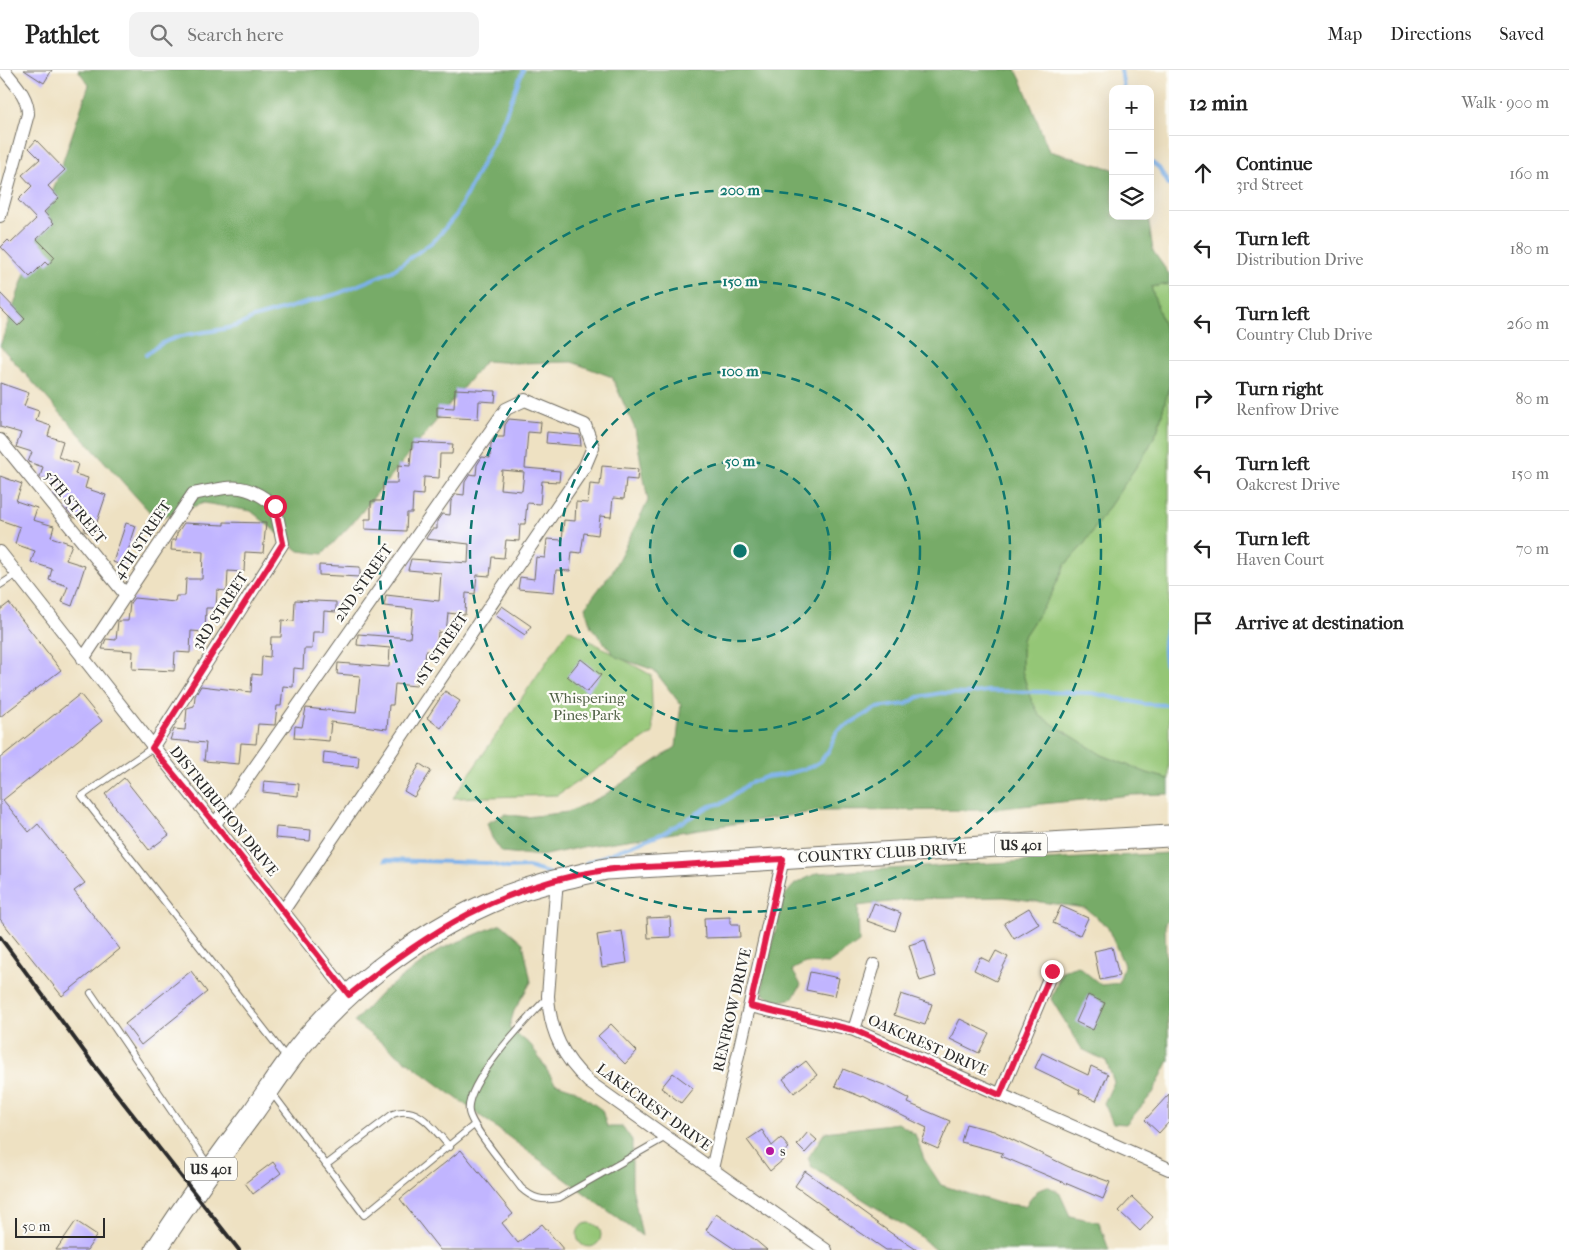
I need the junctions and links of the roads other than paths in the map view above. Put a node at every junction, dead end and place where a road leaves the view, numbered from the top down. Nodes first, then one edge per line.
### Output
1 (4, 70) edge
2 (0, 216) edge
3 (558, 414) joint
4 (0, 440) edge
5 (258, 492) joint
6 (0, 552) edge
7 (17, 574) junction
8 (0, 585) edge
9 (125, 594) junction
10 (83, 659) junction
11 (152, 748) junction
12 (215, 824) junction
13 (1169, 836) edge
14 (783, 859) junction
15 (557, 879) junction
16 (283, 911) junction
17 (874, 965) dead end
18 (1052, 971) dead end
19 (91, 993) dead end
20 (349, 995) junction
21 (548, 996) junction
22 (750, 1006) junction
23 (854, 1030) junction
24 (289, 1060) junction
25 (269, 1090) junction
26 (1000, 1095) junction
27 (474, 1125) junction
28 (666, 1137) junction
29 (450, 1147) junction
30 (326, 1165) junction
31 (211, 1169) junction
32 (712, 1169) junction
33 (1169, 1169) edge
34 (156, 1250) edge
35 (826, 1250) edge

1 - 2 street
3 - 12 street, 2ND STREET
3 - 16 street, 1ST STREET
4 - 9 street, 5TH STREET
5 - 9 street, 4TH STREET
5 - 11 street, 3RD STREET
6 - 7 street, DISTRIBUTION DRIVE
7 - 8 lane
7 - 10 street, DISTRIBUTION DRIVE
9 - 10 street, 4TH STREET
10 - 11 street, DISTRIBUTION DRIVE
11 - 12 street, DISTRIBUTION DRIVE
11 - 24 lane
12 - 16 street, DISTRIBUTION DRIVE
13 - 14 main road, COUNTRY CLUB DRIVE / US 401
14 - 15 main road, COUNTRY CLUB DRIVE / US 401
14 - 22 street, RENFROW DRIVE
15 - 20 main road, COUNTRY CLUB DRIVE / US 401
15 - 21 street, LAKECREST DRIVE
16 - 20 street, DISTRIBUTION DRIVE
17 - 23 street
18 - 26 street
19 - 31 lane
20 - 24 main road, COUNTRY CLUB DRIVE / US 401
21 - 27 lane
21 - 28 street, LAKECREST DRIVE
22 - 23 street, OAKCREST DRIVE
22 - 32 street, RENFROW DRIVE
23 - 26 street, OAKCREST DRIVE
24 - 25 main road, COUNTRY CLUB DRIVE / US 401
25 - 30 lane
25 - 31 main road, COUNTRY CLUB DRIVE / US 401
26 - 33 street, OAKCREST DRIVE
27 - 28 lane
27 - 29 lane
28 - 32 street, LAKECREST DRIVE
29 - 30 lane
29 - 30 lane
31 - 34 main road, COUNTRY CLUB DRIVE / US 401
32 - 35 street, LAKECREST DRIVE

